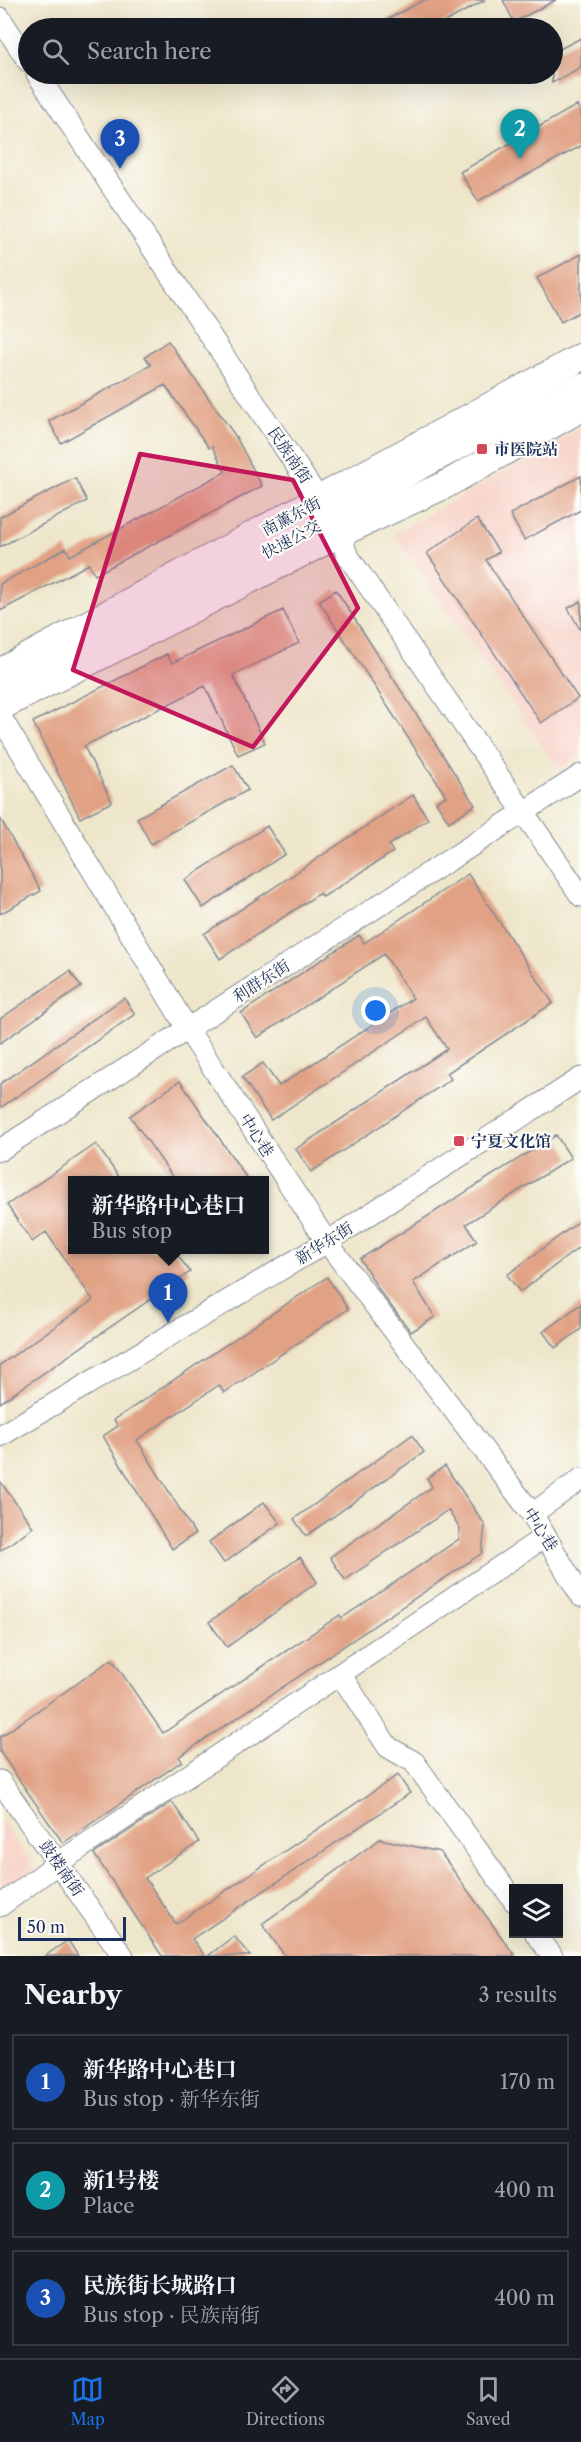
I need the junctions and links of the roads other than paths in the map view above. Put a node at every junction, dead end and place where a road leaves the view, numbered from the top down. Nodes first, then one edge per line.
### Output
1 (0, 18) edge
2 (18, 46) edge
3 (44, 84) edge
4 (581, 357) edge
5 (581, 384) edge
6 (581, 408) edge
7 (331, 517) junction
8 (0, 672) edge
9 (0, 692) edge
10 (0, 707) edge
11 (0, 716) edge
12 (581, 775) edge
13 (522, 811) junction
14 (581, 896) edge
15 (188, 1030) junction
16 (581, 1078) edge
17 (0, 1150) edge
18 (327, 1242) junction
19 (0, 1436) edge
20 (581, 1479) edge
21 (532, 1514) junction
22 (546, 1536) junction
23 (581, 1596) edge
24 (340, 1674) junction
25 (0, 1781) edge
26 (58, 1863) junction
27 (509, 1895) edge
28 (0, 1906) edge
29 (539, 1938) edge
30 (123, 1956) edge
31 (552, 1956) edge

1 - 2 street
3 - 7 street, 民族南街
4 - 7 main road, 南薰东街
5 - 7 street, 快速公交
6 - 7 main road, 南薰东街
7 - 8 main road, 南薰东街
7 - 9 street, 快速公交
7 - 10 main road, 南薰东街
7 - 13 street, 民族南街
11 - 15 street, 中心巷
12 - 13 street, 利群东街
13 - 14 street, 民族南街
13 - 15 street, 利群东街
15 - 17 street, 利群东街
15 - 18 street, 中心巷
16 - 18 street, 新华东街
18 - 19 street, 新华东街
18 - 21 street, 中心巷
20 - 21 street
21 - 22 street, 中心巷
22 - 23 street, 中心巷
22 - 24 street
24 - 26 street
24 - 27 street
25 - 26 street, 鼓楼南街
26 - 28 street
26 - 30 street, 鼓楼南街
29 - 31 street

